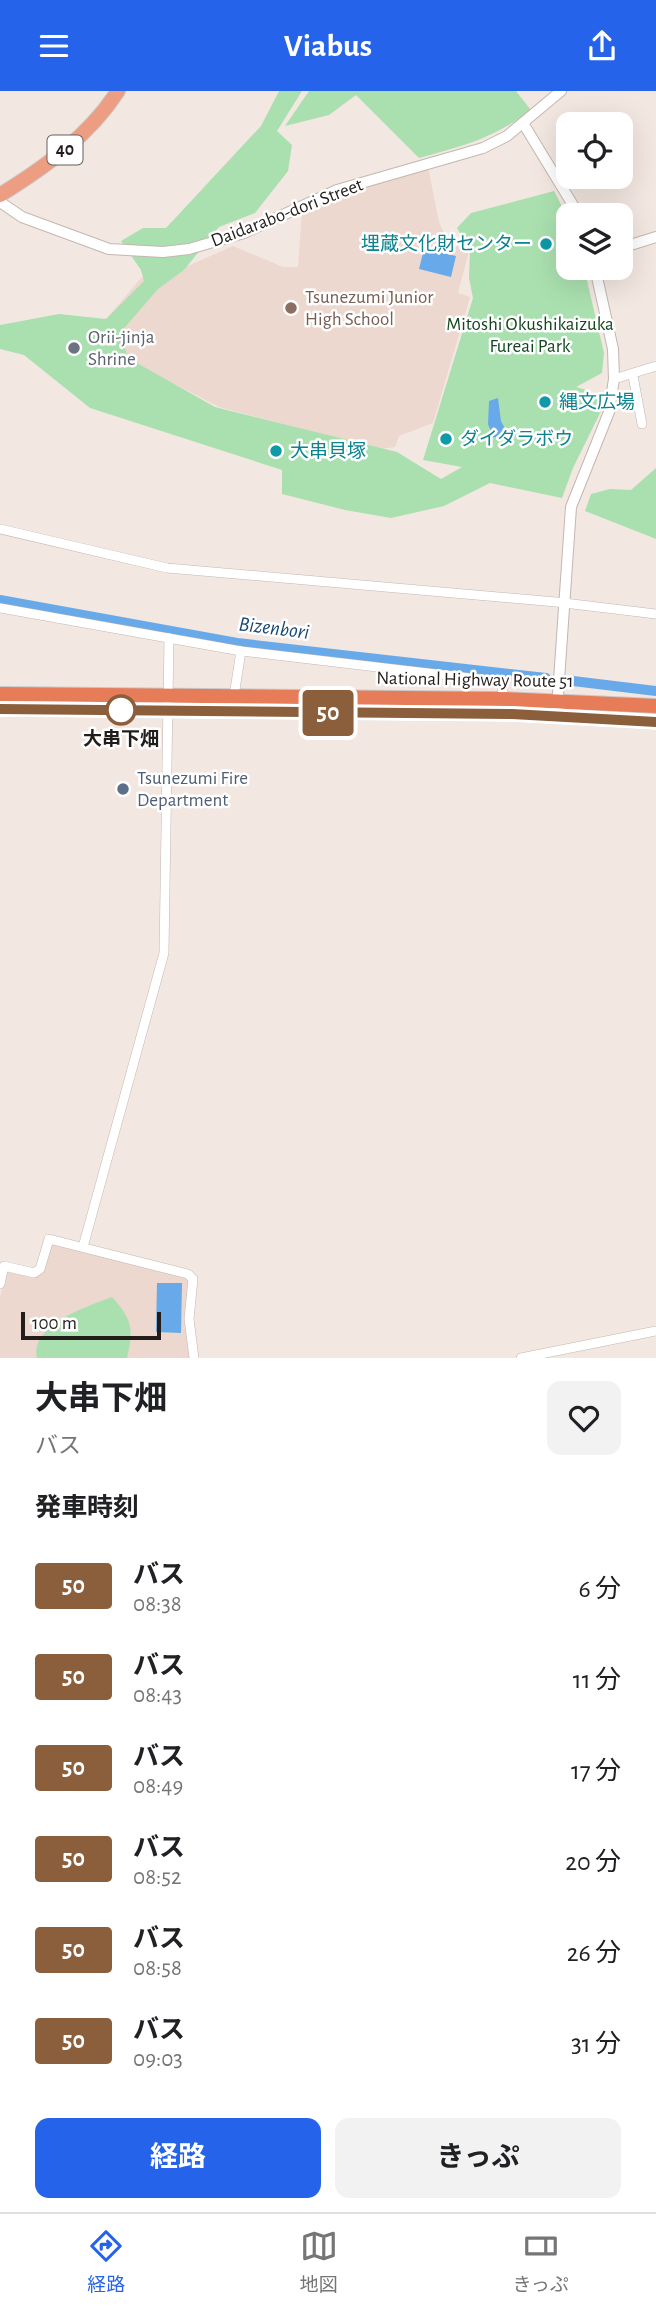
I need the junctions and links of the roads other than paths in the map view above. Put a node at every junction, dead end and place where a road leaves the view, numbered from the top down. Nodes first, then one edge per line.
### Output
1 (118, 91) edge
2 (561, 91) edge
3 (523, 123) junction
4 (0, 195) edge
5 (0, 202) edge
6 (572, 203) edge
7 (656, 237) edge
8 (633, 244) edge
9 (598, 280) edge
10 (656, 366) edge
11 (633, 376) junction
12 (614, 379) junction
13 (642, 424) dead end
14 (0, 529) edge
15 (564, 603) junction
16 (0, 608) edge
17 (656, 614) edge
18 (169, 638) junction
19 (242, 652) junction
20 (0, 694) edge
21 (167, 695) junction
22 (234, 696) junction
23 (504, 699) junction
24 (656, 706) edge
25 (557, 707) junction
26 (0, 709) edge
27 (167, 710) junction
28 (656, 722) edge
29 (83, 1247) junction
30 (0, 1284) edge
31 (656, 1331) edge
32 (194, 1358) edge
33 (521, 1358) edge

1 - 4 main road, 40
2 - 3 street, Daidarabo-dori Street
3 - 5 street, Daidarabo-dori Street
3 - 6 street
7 - 8 street
9 - 12 street
10 - 11 street
11 - 12 street
11 - 13 street
12 - 15 street
14 - 15 street
15 - 17 street
15 - 25 street
16 - 18 street
18 - 19 street
18 - 21 street
19 - 22 street
19 - 23 street
20 - 21 highway, National Highway Route 51
21 - 22 highway, National Highway Route 51
21 - 27 street
22 - 23 highway, National Highway Route 51
23 - 25 highway, National Highway Route 51
24 - 25 highway, National Highway Route 51
25 - 27 highway, National Highway Route 51
25 - 28 highway, National Highway Route 51
26 - 27 highway, National Highway Route 51
27 - 29 street
29 - 30 street
29 - 32 street
31 - 33 street

